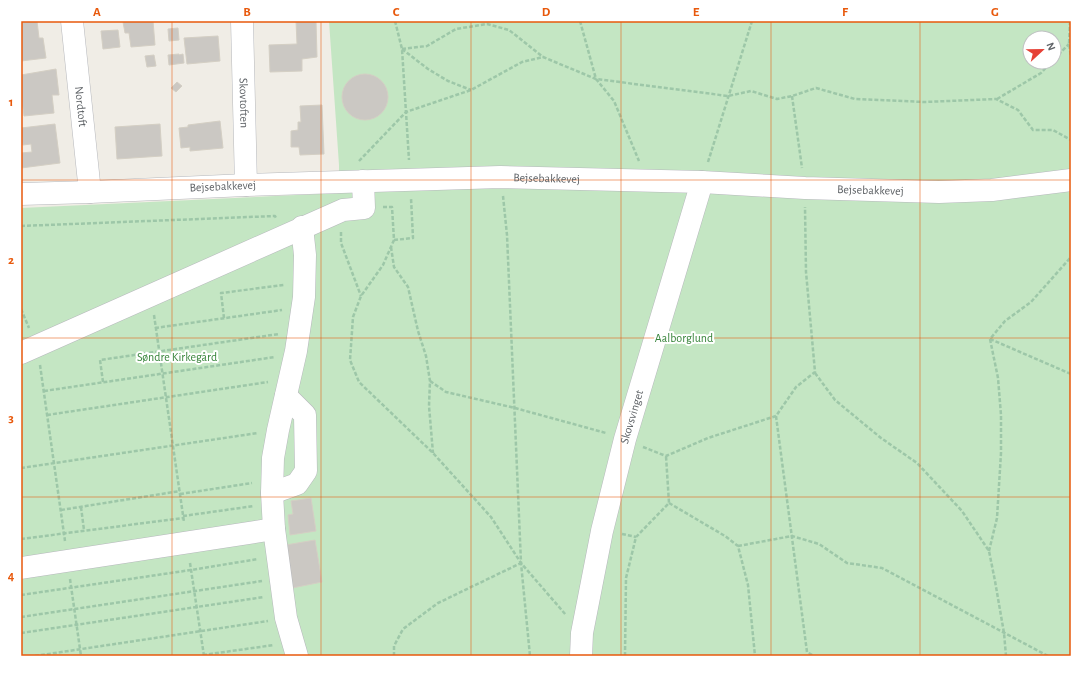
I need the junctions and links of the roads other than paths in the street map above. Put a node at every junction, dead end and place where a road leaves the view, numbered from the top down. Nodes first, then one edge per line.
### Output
1 (72, 21) edge
2 (242, 21) edge
3 (1071, 180) edge
4 (353, 182) junction
5 (702, 182) junction
6 (246, 185) junction
7 (90, 192) junction
8 (21, 194) edge
9 (294, 231) junction
10 (29, 350) edge
11 (288, 388) junction
12 (272, 492) junction
13 (274, 530) junction
14 (21, 568) edge
15 (295, 649) edge
16 (581, 656) edge

1 - 7 street, Nordtoft
2 - 6 street, Skovtoften
3 - 5 street, Bejsebakkevej
4 - 5 street, Bejsebakkevej
4 - 6 street, Bejsebakkevej
4 - 9 street
5 - 16 street, Skovsvinget
6 - 7 street, Bejsebakkevej
7 - 8 street, Bejsebakkevej
9 - 10 street
9 - 11 street
11 - 12 street
11 - 12 street
12 - 13 street
13 - 14 street
13 - 15 street

